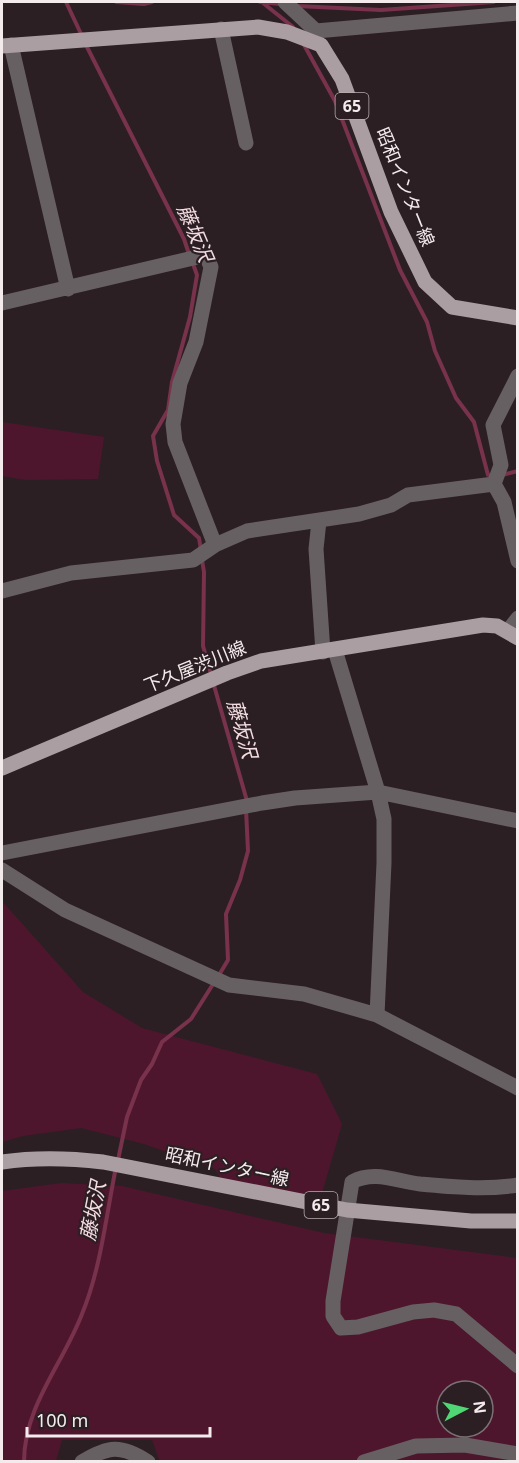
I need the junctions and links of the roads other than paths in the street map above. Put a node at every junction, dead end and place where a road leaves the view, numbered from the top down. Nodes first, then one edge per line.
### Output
1 (285, 2) edge
2 (518, 13) edge
3 (221, 29) junction
4 (314, 36) junction
5 (7, 45) edge
6 (246, 143) dead end
7 (68, 289) junction
8 (2, 303) edge
9 (518, 318) edge
10 (518, 376) edge
11 (494, 484) junction
12 (320, 521) junction
13 (215, 545) junction
14 (518, 561) edge
15 (2, 591) edge
16 (518, 618) edge
17 (513, 635) edge
18 (329, 651) junction
19 (2, 768) edge
20 (378, 792) junction
21 (518, 821) edge
22 (2, 853) edge
23 (2, 870) edge
24 (377, 1015) junction
25 (515, 1085) edge
26 (2, 1162) edge
27 (518, 1185) edge
28 (347, 1210) junction
29 (518, 1221) edge
30 (518, 1366) edge
31 (518, 1454) edge
32 (82, 1461) edge
33 (148, 1461) edge
34 (364, 1461) edge

1 - 4 street
2 - 4 street
3 - 4 main road, 昭和インター線 / 65
3 - 5 main road, 昭和インター線 / 65
3 - 6 street
4 - 9 main road, 昭和インター線 / 65
5 - 7 street
7 - 8 street
7 - 13 street
10 - 11 street
11 - 12 street
11 - 14 street
12 - 13 street
12 - 18 street
13 - 15 street
16 - 17 street
17 - 18 main road, 下久屋渋川線
18 - 19 main road, 下久屋渋川線
18 - 20 street
20 - 21 street
20 - 22 street
20 - 24 street
23 - 24 street
24 - 25 street
26 - 28 main road, 昭和インター線 / 65
27 - 28 street
28 - 29 main road, 昭和インター線 / 65
28 - 30 street
31 - 34 street
32 - 33 street

